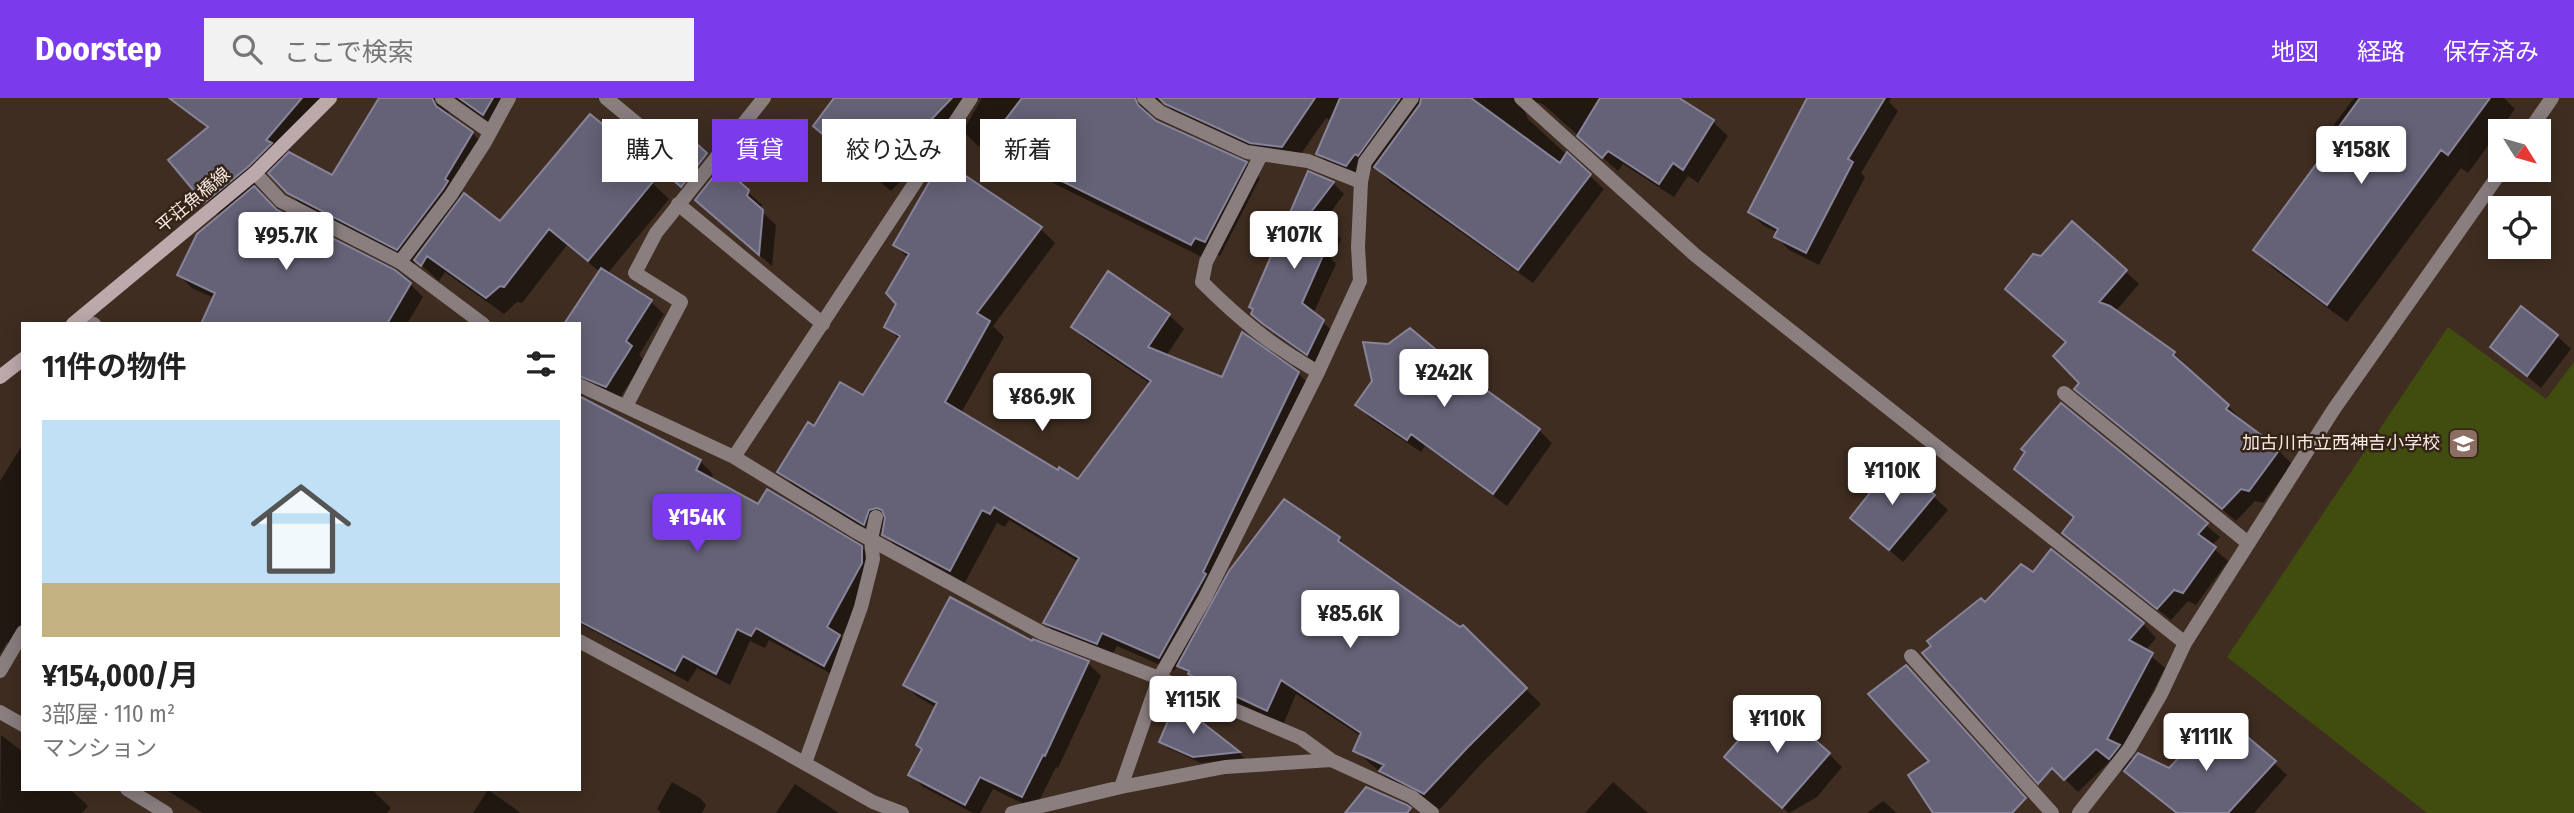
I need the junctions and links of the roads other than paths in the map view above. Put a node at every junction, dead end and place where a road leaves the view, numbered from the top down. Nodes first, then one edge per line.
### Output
1 (330, 98) edge
2 (442, 98) edge
3 (509, 98) edge
4 (606, 98) edge
5 (764, 98) edge
6 (971, 98) edge
7 (1144, 98) edge
8 (1412, 98) edge
9 (1521, 98) edge
10 (2552, 98) edge
11 (631, 119) edge
12 (2537, 119) edge
13 (490, 132) junction
14 (1261, 155) junction
15 (256, 173) junction
16 (1361, 182) junction
17 (2494, 182) edge
18 (678, 204) junction
19 (400, 262) junction
20 (76, 321) edge
21 (480, 322) edge
22 (823, 324) junction
23 (21, 361) edge
24 (1318, 372) junction
25 (0, 377) edge
26 (581, 386) edge
27 (2064, 393) dead end
28 (626, 406) junction
29 (734, 457) junction
30 (876, 517) dead end
31 (871, 539) junction
32 (2248, 543) junction
33 (21, 635) edge
34 (581, 642) edge
35 (2185, 643) junction
36 (1911, 656) dead end
37 (0, 671) edge
38 (1159, 678) junction
39 (0, 712) edge
40 (21, 725) edge
41 (1331, 760) junction
42 (805, 763) junction
43 (1121, 787) junction
44 (130, 791) edge
45 (166, 813) edge
46 (902, 813) edge
47 (1012, 813) edge
48 (1432, 813) edge
49 (2052, 813) edge
50 (2079, 813) edge

1 - 15 main road, 平荘魚橋線
2 - 13 street
3 - 13 street
4 - 11 street
5 - 18 street
6 - 22 street
7 - 14 street
8 - 16 street
9 - 35 street
10 - 12 street
13 - 19 street
14 - 16 street
14 - 24 street
15 - 19 street
15 - 20 main road, 平荘魚橋線
16 - 24 street
17 - 32 street
18 - 22 street
18 - 28 street
19 - 21 street
22 - 29 street
23 - 25 main road
24 - 38 street
26 - 28 street
27 - 32 street
28 - 29 street
29 - 31 street
30 - 31 street
31 - 38 street
31 - 42 street
32 - 35 street
33 - 37 street
34 - 42 street
35 - 50 street
36 - 49 street
38 - 41 street
38 - 43 street
39 - 40 street
41 - 43 street
41 - 48 street
42 - 46 street
43 - 47 street
44 - 45 street

